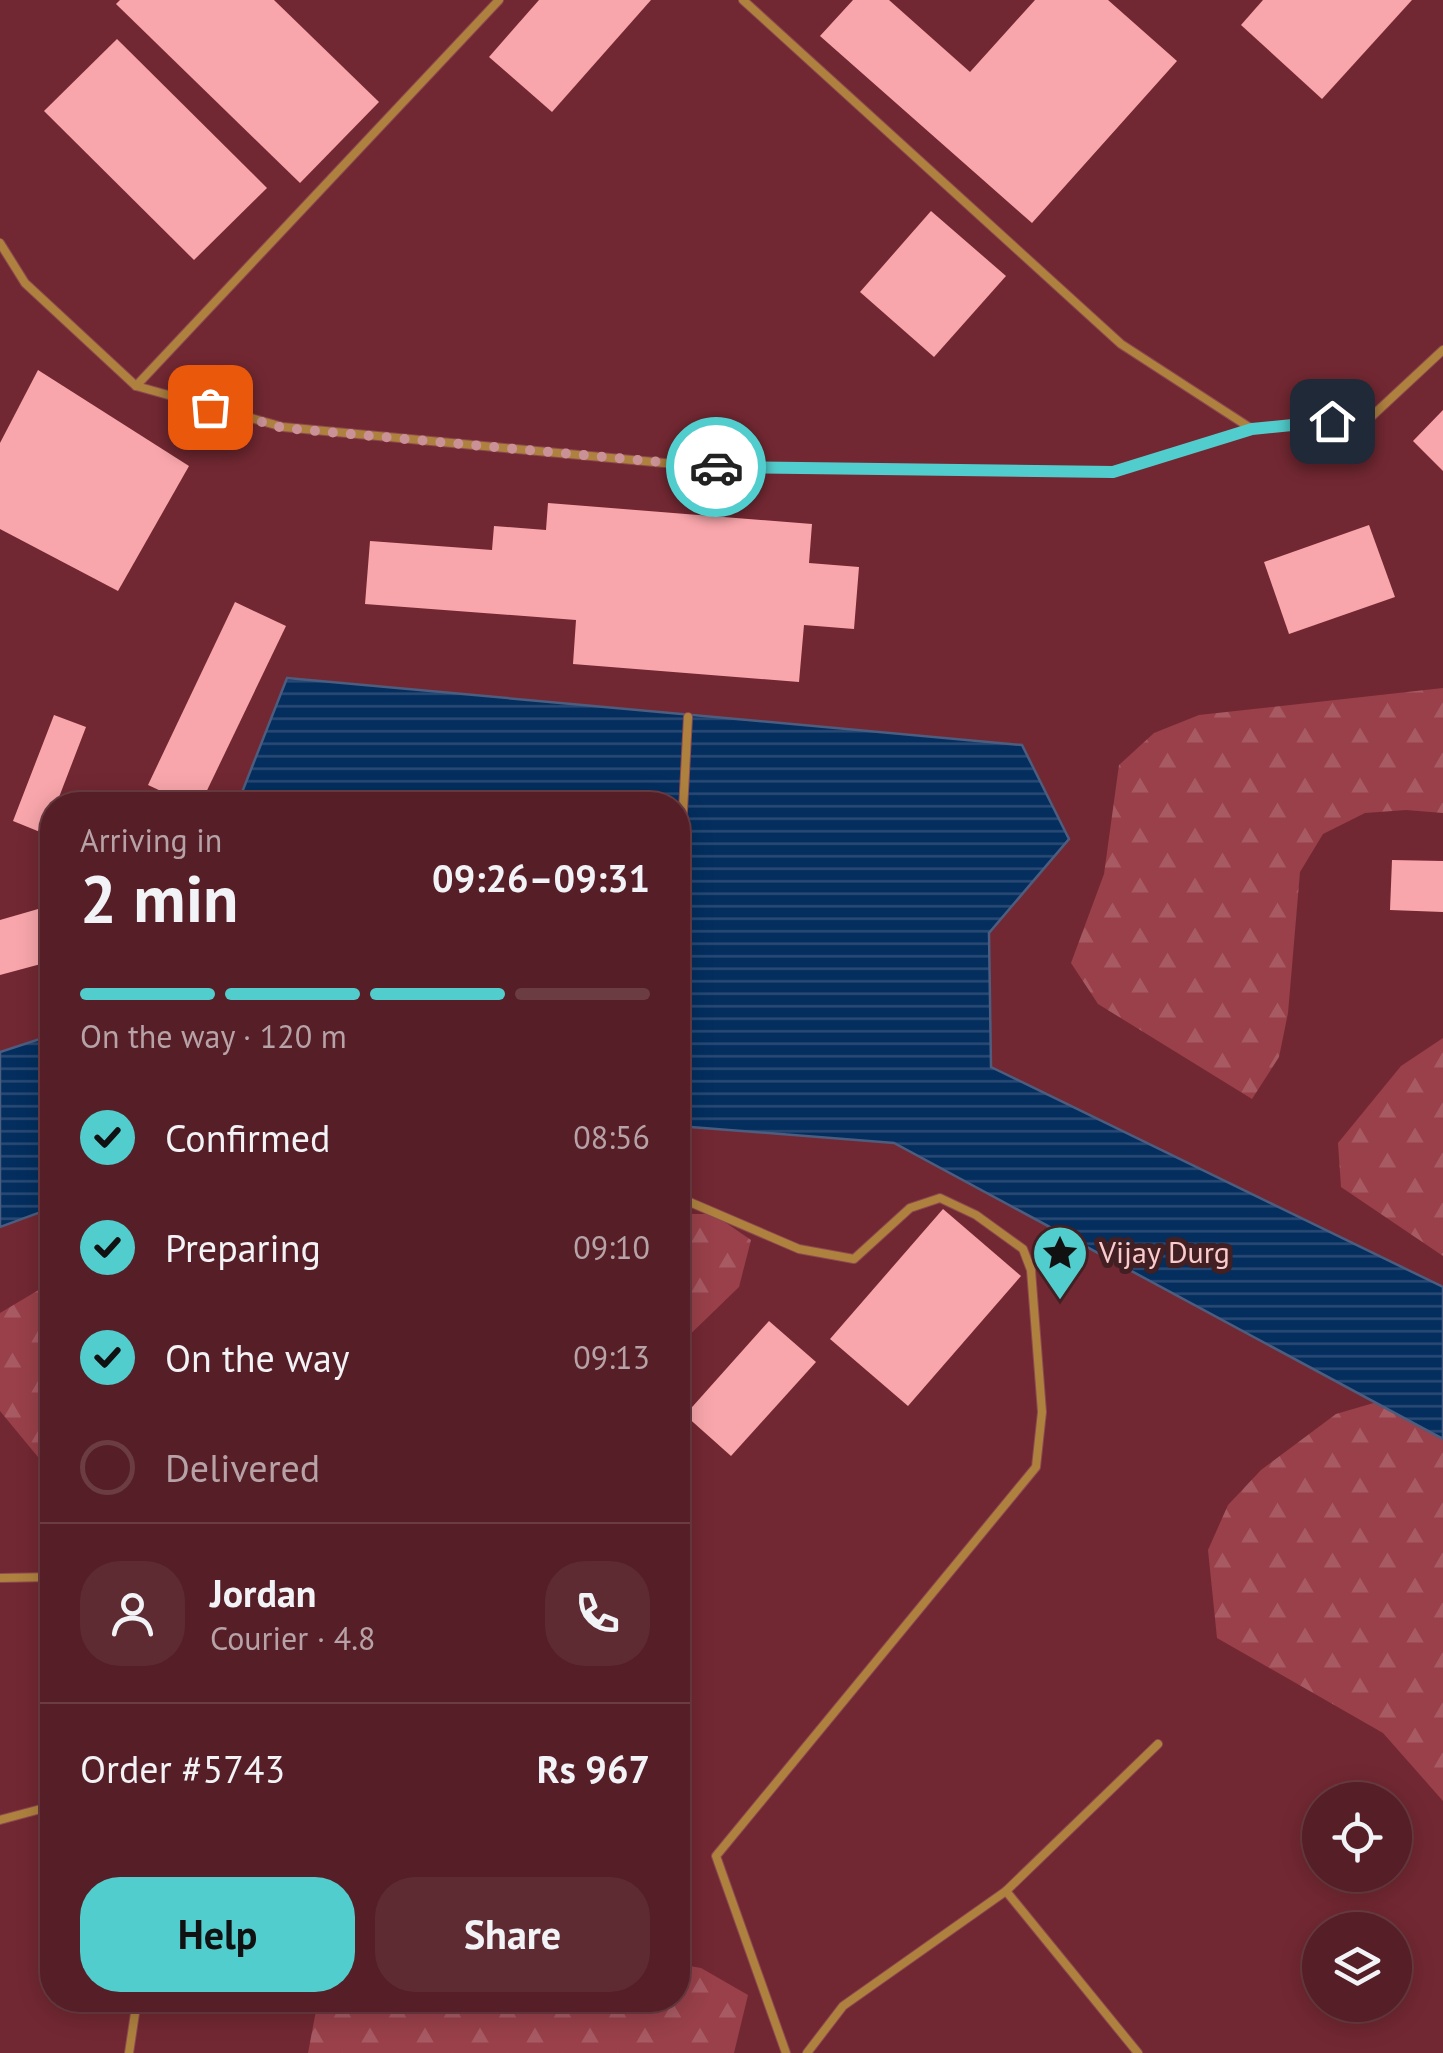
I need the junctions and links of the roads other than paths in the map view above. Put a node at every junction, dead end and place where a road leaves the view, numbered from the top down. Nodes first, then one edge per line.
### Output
1 (499, 0) edge
2 (742, 0) edge
3 (0, 243) edge
4 (1443, 350) edge
5 (136, 386) junction
6 (1252, 429) junction
7 (688, 717) dead end
8 (684, 792) edge
9 (690, 1201) edge
10 (40, 1576) edge
11 (0, 1578) edge
12 (1158, 1744) dead end
13 (40, 1809) edge
14 (0, 1820) edge
15 (1006, 1892) junction
16 (135, 2012) edge
17 (129, 2053) edge
18 (786, 2053) edge
19 (807, 2053) edge
20 (1138, 2053) edge

1 - 5 lane
2 - 6 lane
3 - 5 lane
4 - 6 lane
5 - 6 lane
7 - 8 lane
9 - 18 lane
10 - 11 lane
12 - 15 lane
13 - 14 lane
15 - 19 lane
15 - 20 lane
16 - 17 lane

